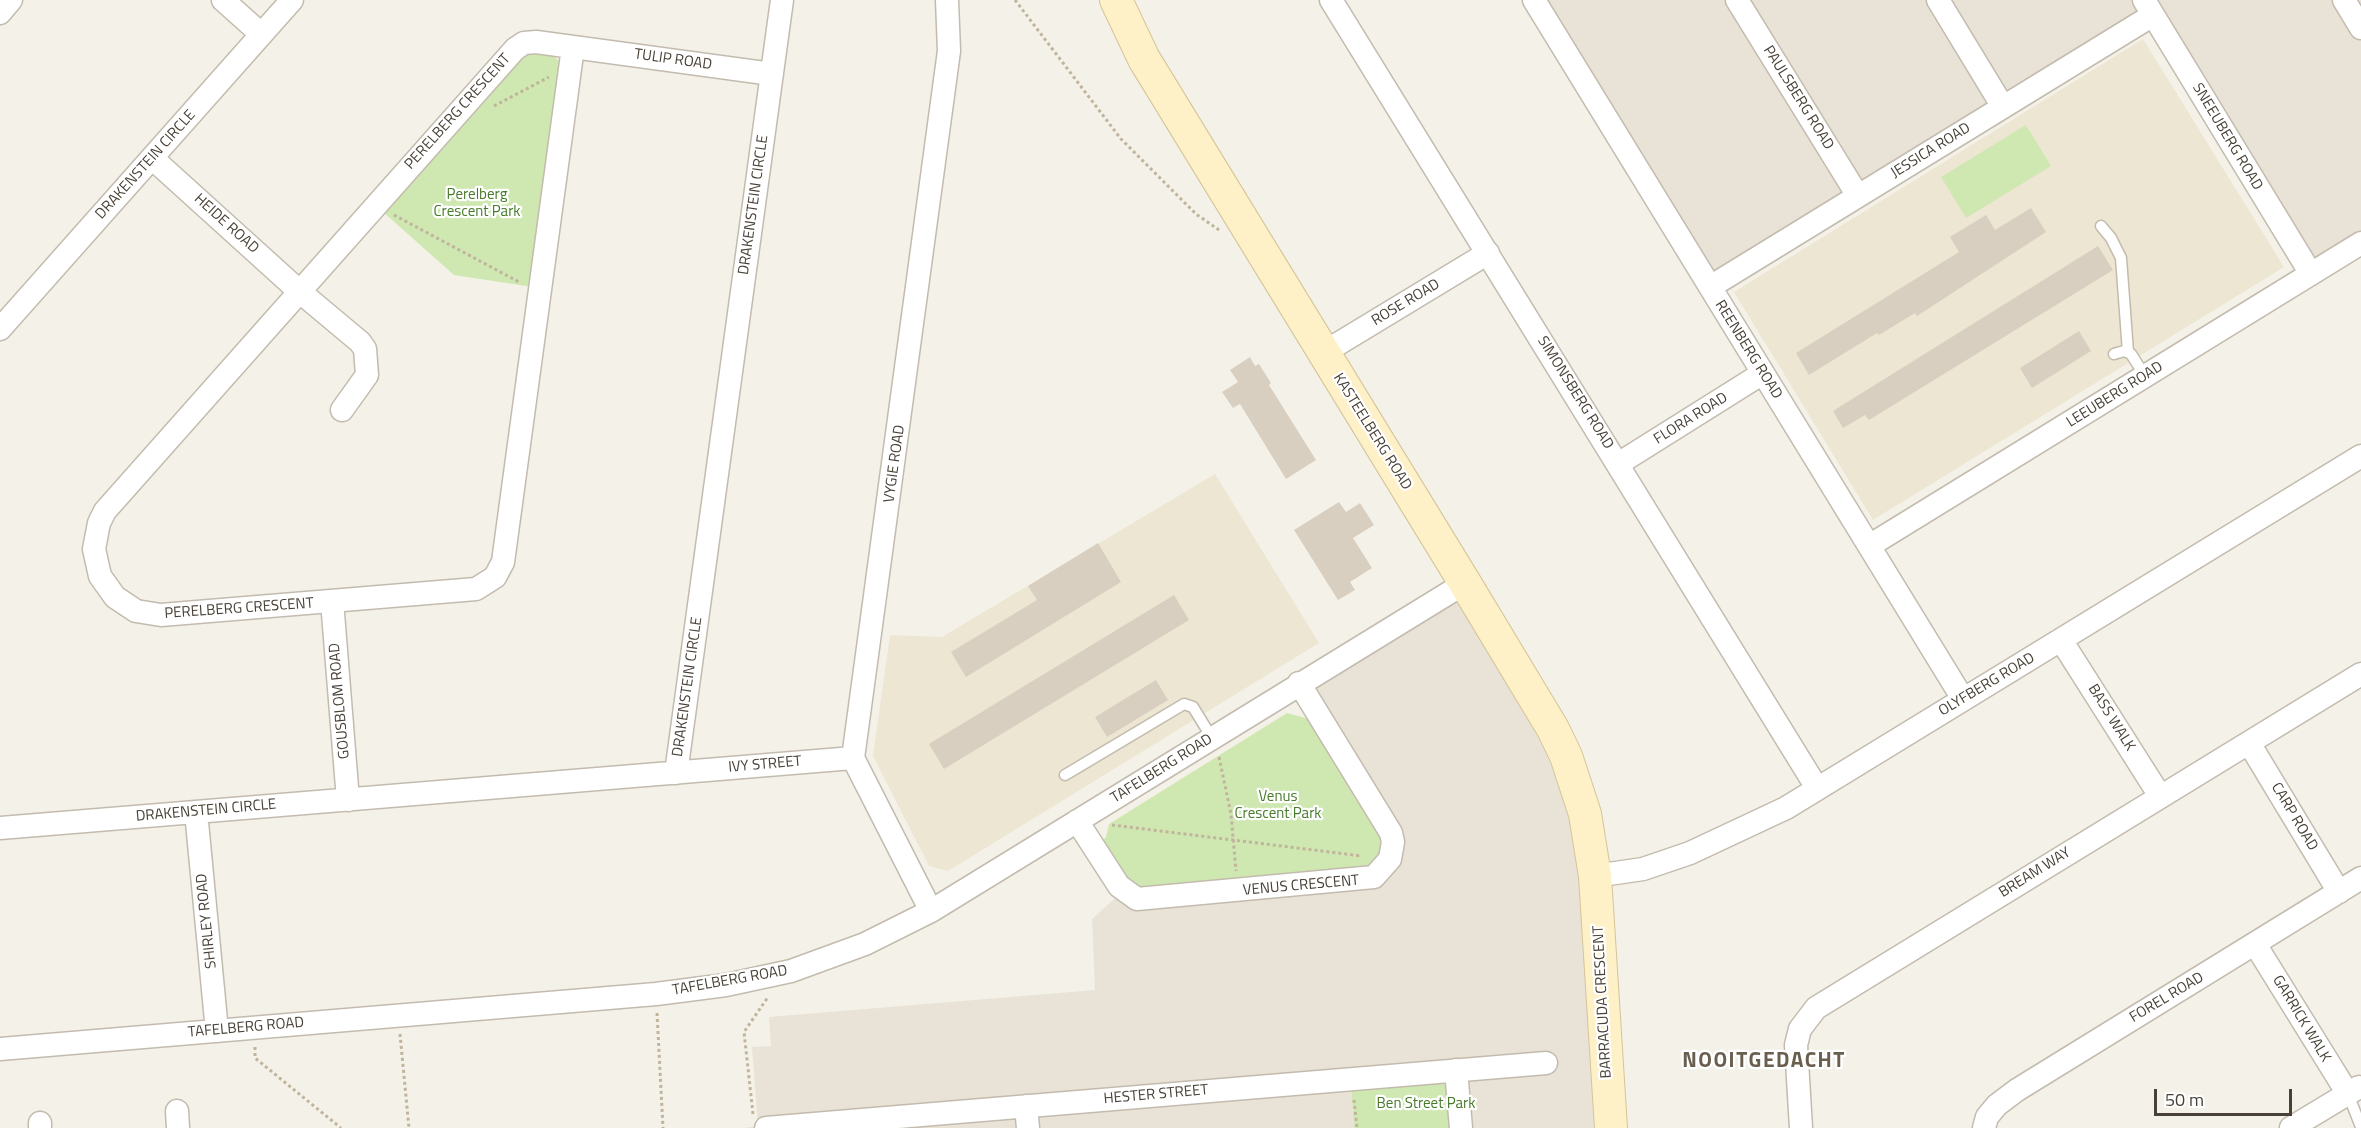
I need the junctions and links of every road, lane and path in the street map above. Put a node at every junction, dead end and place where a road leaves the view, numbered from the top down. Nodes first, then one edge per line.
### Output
1 (11, 0) edge
2 (223, 0) edge
3 (292, 0) edge
4 (782, 0) edge
5 (947, 0) edge
6 (1015, 0) edge
7 (1116, 0) edge
8 (1331, 0) edge
9 (1534, 0) edge
10 (1737, 0) edge
11 (1938, 0) edge
12 (2344, 0) edge
13 (2148, 7) edge
14 (0, 13) edge
15 (2361, 28) edge
16 (261, 34) junction
17 (573, 47) junction
18 (772, 74) junction
19 (551, 77) dead end
20 (491, 107) dead end
21 (2003, 107) junction
22 (152, 158) junction
23 (1858, 196) junction
24 (384, 210) dead end
25 (2101, 226) dead end
26 (1225, 233) dead end
27 (2361, 243) edge
28 (1488, 253) junction
29 (2311, 274) junction
30 (524, 284) dead end
31 (1710, 287) junction
32 (299, 291) junction
33 (0, 329) edge
34 (1323, 352) junction
35 (2128, 352) junction
36 (2114, 354) dead end
37 (1763, 373) junction
38 (2145, 376) junction
39 (342, 410) dead end
40 (2361, 456) edge
41 (1618, 464) junction
42 (1869, 546) junction
43 (1465, 583) junction
44 (332, 601) junction
45 (2061, 640) junction
46 (2361, 674) edge
47 (1299, 683) junction
48 (1963, 699) junction
49 (1212, 738) junction
50 (2249, 743) junction
51 (853, 758) junction
52 (676, 773) junction
53 (1065, 775) dead end
54 (1817, 788) junction
55 (2160, 796) junction
56 (348, 800) junction
57 (196, 812) junction
58 (0, 828) edge
59 (1081, 828) junction
60 (1234, 842) junction
61 (1390, 859) junction
62 (1595, 876) junction
63 (2361, 878) edge
64 (1238, 891) junction
65 (2339, 892) junction
66 (931, 911) junction
67 (2255, 944) junction
68 (791, 971) junction
69 (656, 994) junction
70 (398, 1016) junction
71 (254, 1028) junction
72 (217, 1031) junction
73 (0, 1049) edge
74 (1546, 1063) dead end
75 (1456, 1070) junction
76 (1353, 1078) junction
77 (2355, 1090) edge
78 (1027, 1117) edge
79 (760, 1123) edge
80 (2361, 1127) edge
81 (341, 1128) edge
82 (409, 1128) edge
83 (663, 1128) edge
84 (1356, 1128) edge
85 (1461, 1128) edge
86 (1611, 1128) edge
87 (1801, 1128) edge
88 (1984, 1128) edge
89 (2291, 1128) edge

1 - 14 street
2 - 16 street
3 - 16 street, DRAKENSTEIN CIRCLE
4 - 18 street, DRAKENSTEIN CIRCLE
5 - 51 street, VYGIE ROAD
6 - 26 path
7 - 34 street, KASTEELBERG ROAD
8 - 28 street, SIMONSBERG ROAD
9 - 31 street, REENBERG ROAD
10 - 23 street, PAULSBERG ROAD
11 - 21 street
12 - 15 street
13 - 21 street, JESSICA ROAD
13 - 29 street, SNEEUBERG ROAD
16 - 22 street, DRAKENSTEIN CIRCLE
17 - 18 street, TULIP ROAD
17 - 32 street, PERELBERG CRESCENT
17 - 44 street, PERELBERG CRESCENT
18 - 52 street, DRAKENSTEIN CIRCLE
19 - 20 path
21 - 23 street, JESSICA ROAD
22 - 32 street, HEIDE ROAD
22 - 33 street, DRAKENSTEIN CIRCLE
23 - 31 street, JESSICA ROAD
24 - 30 path
25 - 35 lane
27 - 29 street, LEEUBERG ROAD
28 - 34 street, ROSE ROAD
28 - 41 street, SIMONSBERG ROAD
29 - 38 street, LEEUBERG ROAD
31 - 37 street, REENBERG ROAD
32 - 39 street, HEIDE ROAD
32 - 44 street, PERELBERG CRESCENT
34 - 43 street, KASTEELBERG ROAD
35 - 36 lane
35 - 38 lane
37 - 41 street, FLORA ROAD
37 - 42 street, REENBERG ROAD
38 - 42 street, LEEUBERG ROAD
40 - 45 street, OLYFBERG ROAD
41 - 54 street, SIMONSBERG ROAD
42 - 48 street, REENBERG ROAD
43 - 47 street, TAFELBERG ROAD
43 - 62 street, KASTEELBERG ROAD
44 - 56 street, GOUSBLOM ROAD
45 - 48 street, OLYFBERG ROAD
45 - 55 street, BASS WALK
46 - 50 street, BREAM WAY
47 - 49 street, TAFELBERG ROAD
47 - 61 street
48 - 54 street, OLYFBERG ROAD
49 - 53 lane
49 - 59 street, TAFELBERG ROAD
49 - 60 path
50 - 55 street, BREAM WAY
50 - 65 street, CARP ROAD
51 - 52 street, IVY STREET
51 - 66 street
52 - 56 street, DRAKENSTEIN CIRCLE
54 - 62 street, OLYFBERG ROAD
55 - 87 street, BREAM WAY
56 - 57 street, DRAKENSTEIN CIRCLE
57 - 58 street, DRAKENSTEIN CIRCLE
57 - 72 street, SHIRLEY ROAD
59 - 60 path
59 - 64 street, VENUS CRESCENT
59 - 66 street, TAFELBERG ROAD
60 - 61 path
60 - 64 path
61 - 64 street, VENUS CRESCENT
62 - 86 street, BARRACUDA CRESCENT
63 - 65 street, FOREL ROAD
65 - 67 street, FOREL ROAD
66 - 68 street, TAFELBERG ROAD
67 - 77 street, GARRICK WALK
67 - 88 street, FOREL ROAD
68 - 69 street, TAFELBERG ROAD
68 - 79 path
69 - 70 street, TAFELBERG ROAD
69 - 83 path
70 - 71 street, TAFELBERG ROAD
70 - 82 path
71 - 72 street, TAFELBERG ROAD
71 - 81 path
72 - 73 street, TAFELBERG ROAD
74 - 75 street, HESTER STREET
75 - 76 street, HESTER STREET
75 - 85 street
76 - 78 street, HESTER STREET
76 - 84 path
77 - 80 lane
77 - 89 street
78 - 79 street, HESTER STREET

